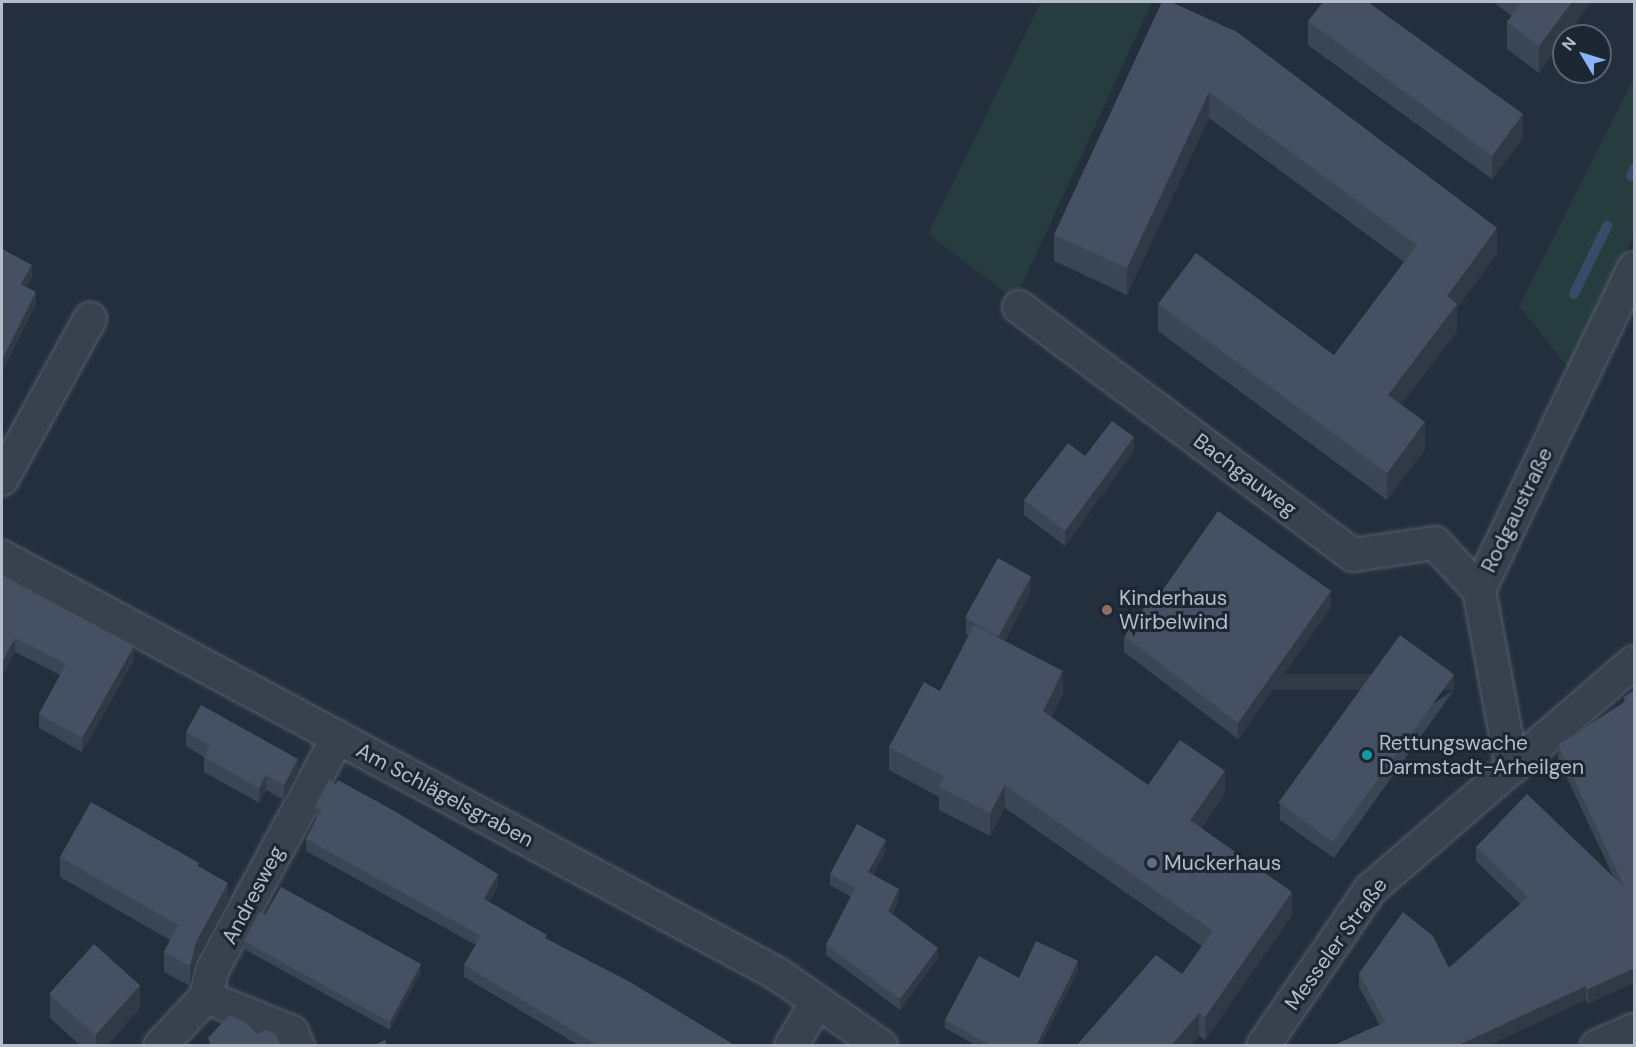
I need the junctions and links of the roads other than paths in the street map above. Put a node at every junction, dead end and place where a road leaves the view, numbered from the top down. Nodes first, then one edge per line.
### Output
1 (1635, 267) edge
2 (1019, 307) dead end
3 (90, 319) dead end
4 (2, 479) edge
5 (2, 557) edge
6 (1479, 590) junction
7 (1635, 663) edge
8 (338, 737) junction
9 (1512, 768) junction
10 (206, 997) junction
11 (817, 1002) junction
12 (1635, 1030) edge
13 (160, 1046) edge
14 (298, 1046) edge
15 (791, 1046) edge
16 (881, 1046) edge
17 (1263, 1046) edge
18 (1597, 1046) edge

1 - 6 street, Rodgaustraße
2 - 6 street, Bachgauweg
3 - 4 street
5 - 8 street, Am Schlägelsgraben
6 - 9 street, Rodgaustraße
7 - 9 street, Messeler Straße
8 - 10 street, Andresweg
8 - 11 street, Am Schlägelsgraben
9 - 17 street, Messeler Straße
10 - 13 street, Andresweg
10 - 14 street
11 - 15 street
11 - 16 street, Am Schlägelsgraben
12 - 18 street

